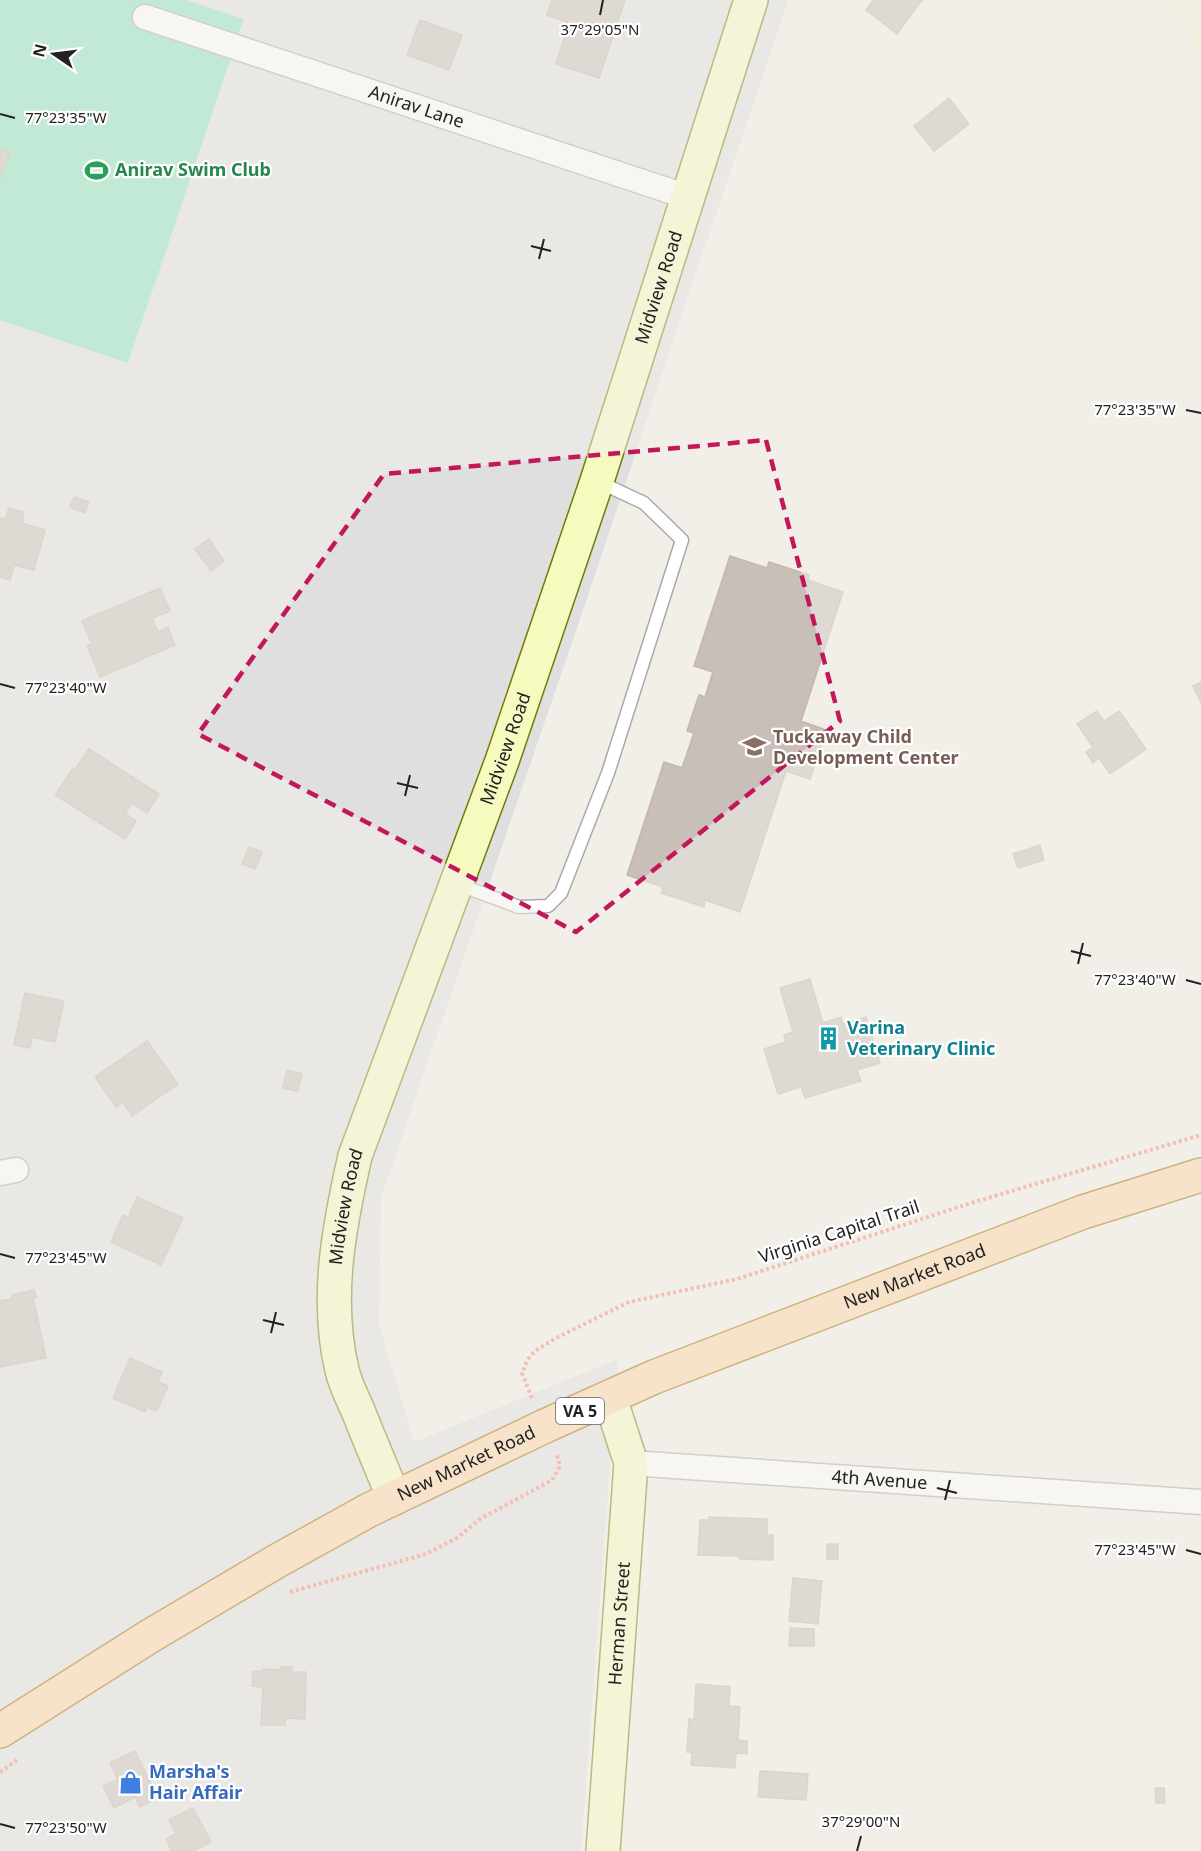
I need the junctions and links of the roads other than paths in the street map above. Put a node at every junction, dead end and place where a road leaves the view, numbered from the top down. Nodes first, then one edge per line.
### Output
1 (751, 0) edge
2 (145, 17) dead end
3 (688, 197) junction
4 (597, 481) junction
5 (456, 884) junction
6 (1201, 1176) edge
7 (610, 1398) junction
8 (631, 1463) junction
9 (394, 1498) junction
10 (1201, 1502) edge
11 (0, 1731) edge
12 (603, 1851) edge

1 - 3 street, Midview Road
2 - 3 street, Anirav Lane
3 - 4 street, Midview Road
4 - 5 street, Midview Road
4 - 5 lane
5 - 9 street, Midview Road
6 - 7 main road, New Market Road / VA 5
7 - 8 street, Herman Street
7 - 9 main road, New Market Road / VA 5
8 - 10 street, 4th Avenue
8 - 12 street, Herman Street
9 - 11 main road, New Market Road / VA 5

